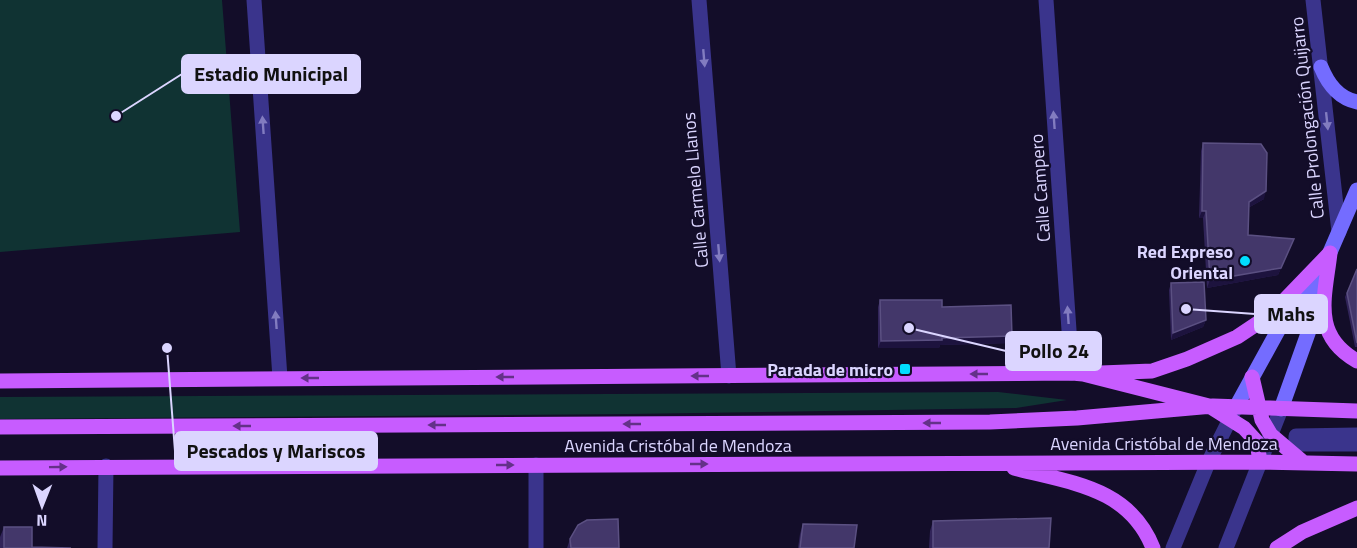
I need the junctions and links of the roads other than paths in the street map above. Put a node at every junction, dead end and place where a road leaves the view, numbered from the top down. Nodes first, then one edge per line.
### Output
1 (254, 0) edge
2 (699, 0) edge
3 (1046, 0) edge
4 (1313, 0) edge
5 (1321, 67) junction
6 (1357, 102) edge
7 (1357, 190) edge
8 (1339, 232) junction
9 (1330, 253) junction
10 (1321, 273) junction
11 (1357, 361) edge
12 (1077, 374) junction
13 (729, 376) junction
14 (1252, 377) junction
15 (280, 378) junction
16 (0, 381) edge
17 (1209, 406) junction
18 (1259, 408) junction
19 (1281, 409) junction
20 (1357, 409) edge
21 (1233, 413) junction
22 (0, 427) edge
23 (1271, 435) junction
24 (1357, 435) edge
25 (1357, 444) edge
26 (1260, 462) junction
27 (993, 463) junction
28 (1208, 463) junction
29 (1304, 463) junction
30 (1357, 464) edge
31 (536, 465) junction
32 (105, 466) junction
33 (0, 468) edge
34 (1357, 508) edge
35 (105, 548) edge
36 (536, 548) edge
37 (1153, 548) edge
38 (1173, 548) edge
39 (1226, 548) edge
40 (1277, 548) edge

15 -> 1 street
2 -> 13 street, Calle Carmelo Llanos
12 -> 3 street, Calle Campero
4 - 5 street, Calle Prolongación Quijarro
5 - 6 main road
5 -> 8 street, Calle Prolongación Quijarro
7 - 8 main road
8 - 9 main road
9 - 10 main road
9 - 11 main road
9 - 12 main road
10 - 14 main road
10 - 19 main road
12 -> 13 main road, Avenida Cristóbal de Mendoza
12 - 17 main road, Avenida Cristóbal de Mendoza
13 -> 15 main road, Avenida Cristóbal de Mendoza
14 - 18 main road
14 - 21 main road
15 - 16 main road, Avenida Cristóbal de Mendoza
17 - 21 main road, Avenida Cristóbal de Mendoza
17 -> 22 main road, Avenida Cristóbal de Mendoza
18 - 19 main road, Avenida Cristóbal de Mendoza
18 - 21 main road, Avenida Cristóbal de Mendoza
18 - 23 main road
19 - 20 main road, Avenida Cristóbal de Mendoza
19 - 23 street
21 - 26 main road
21 - 28 street
23 - 26 street
23 - 29 main road
24 - 25 street
26 - 28 main road, Avenida Cristóbal de Mendoza
26 - 29 main road, Avenida Cristóbal de Mendoza
26 - 39 street
27 - 28 main road, Avenida Cristóbal de Mendoza
31 -> 27 main road, Avenida Cristóbal de Mendoza
27 - 37 main road
28 - 38 street
29 - 30 main road, Avenida Cristóbal de Mendoza
32 -> 31 main road, Avenida Cristóbal de Mendoza
31 - 36 street
33 -> 32 main road, Avenida Cristóbal de Mendoza
32 - 35 street
34 - 40 main road

